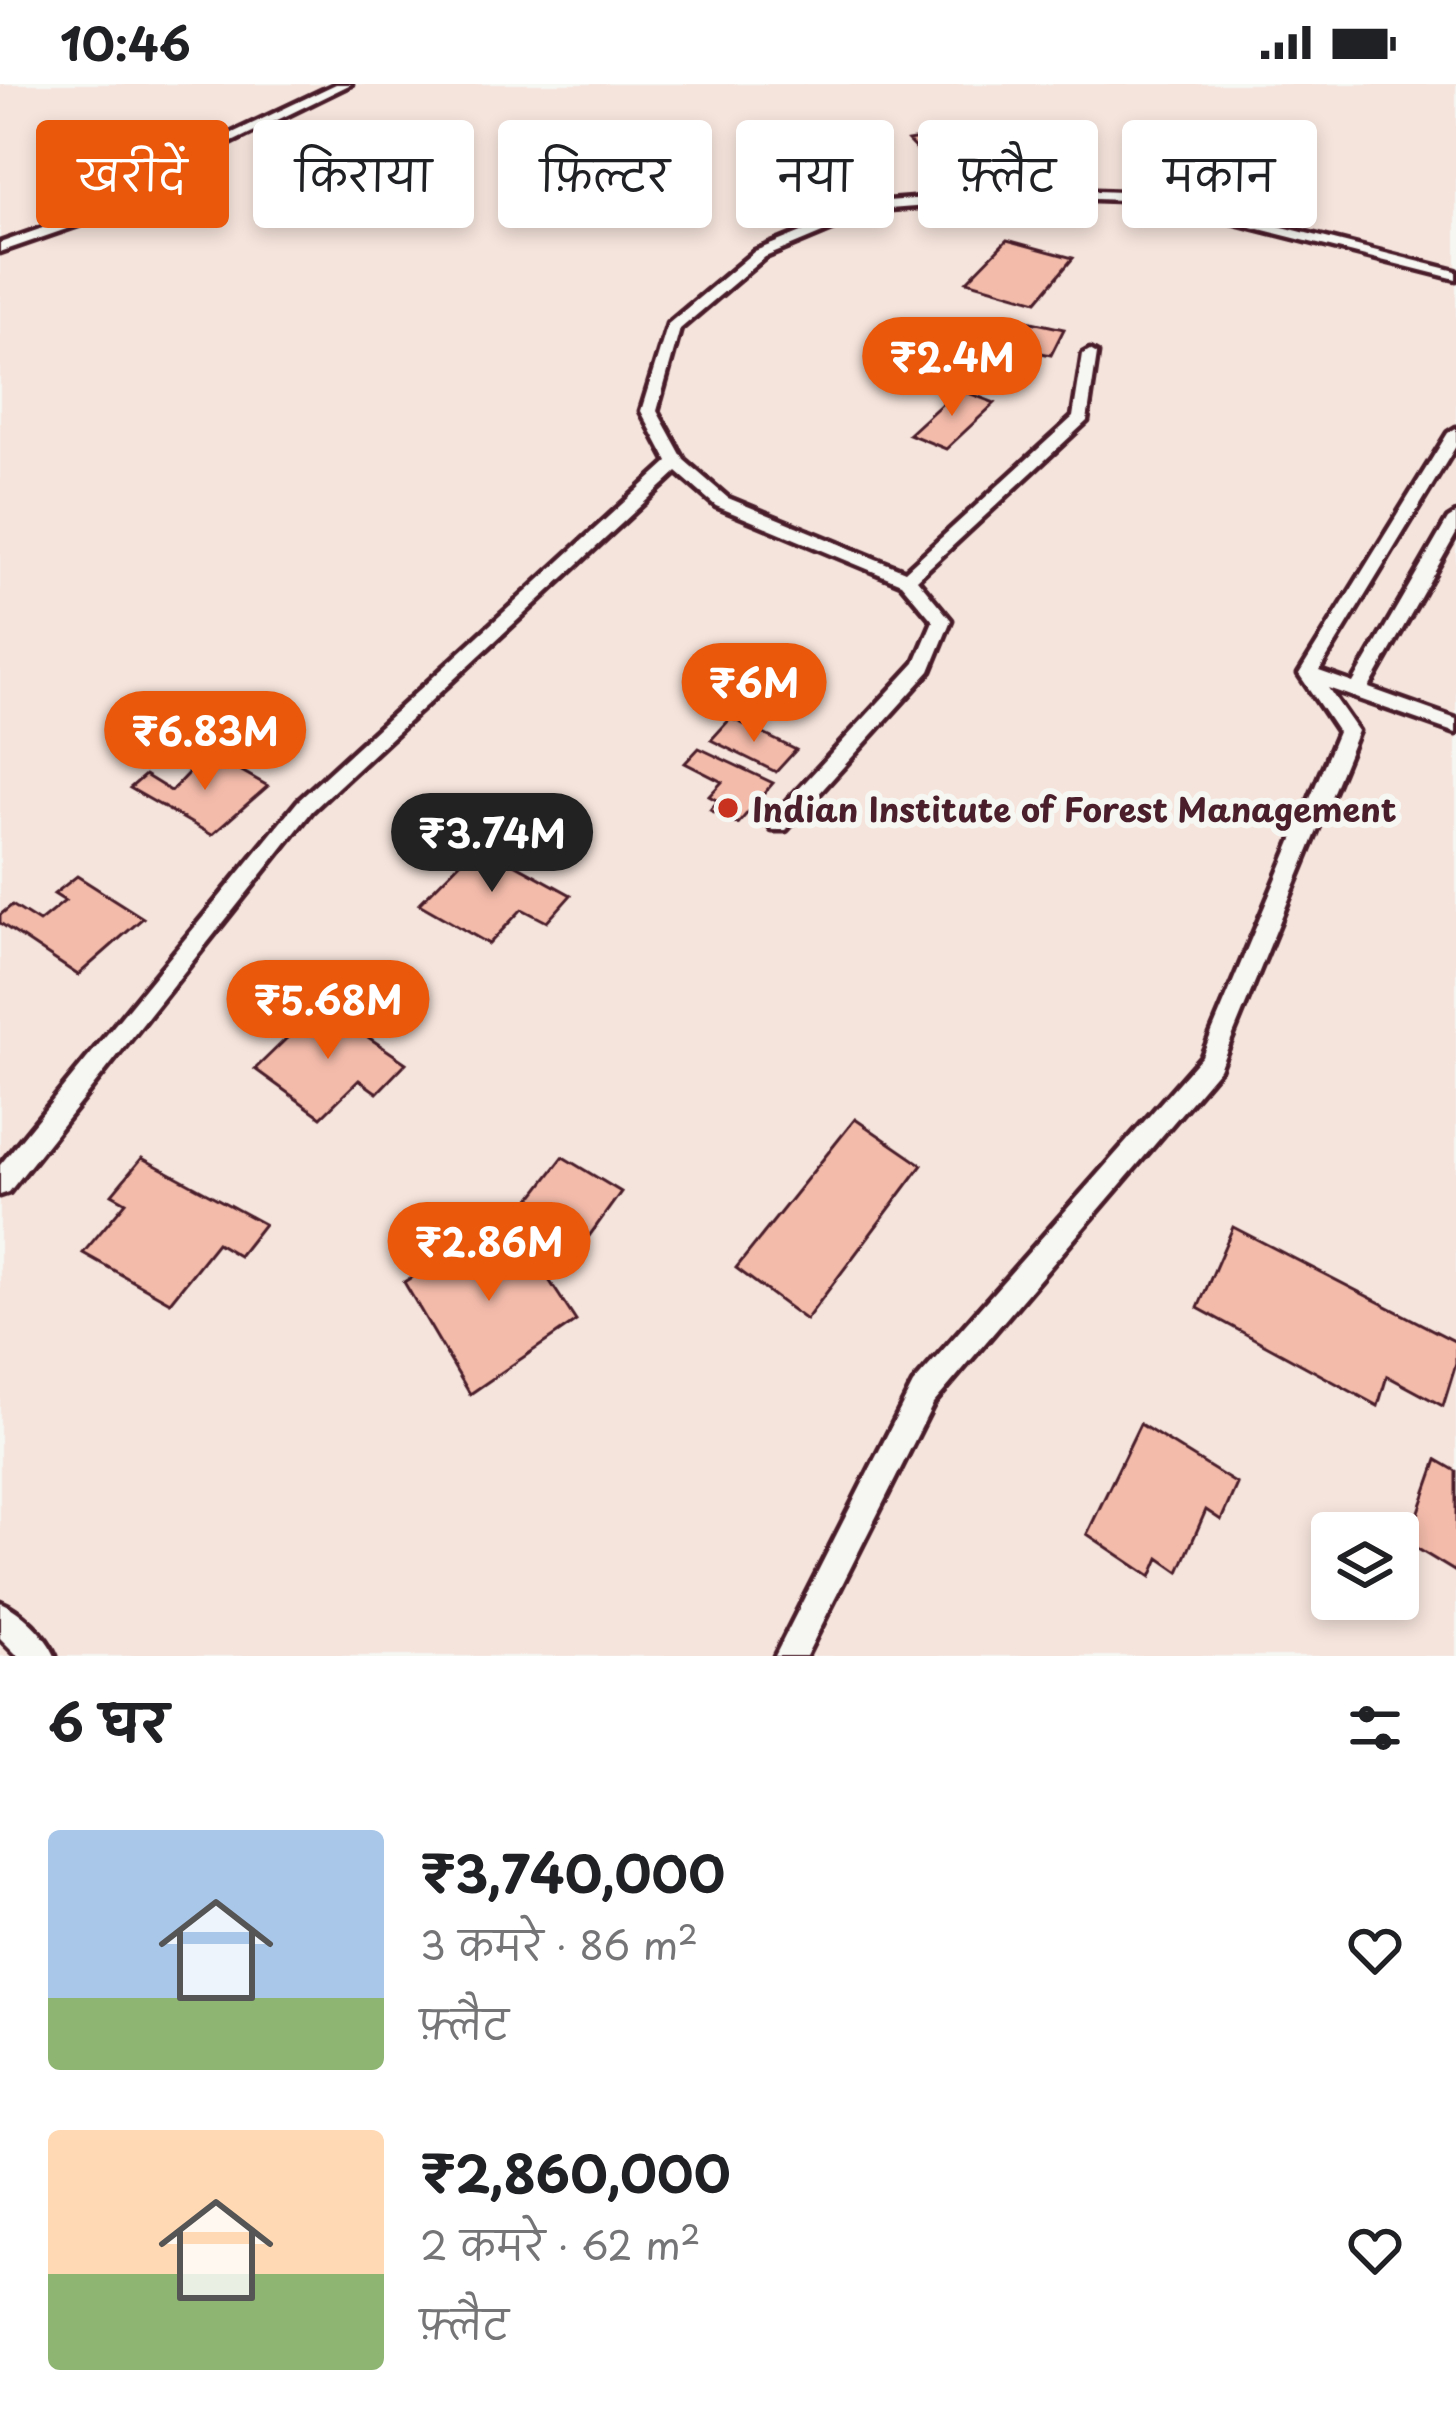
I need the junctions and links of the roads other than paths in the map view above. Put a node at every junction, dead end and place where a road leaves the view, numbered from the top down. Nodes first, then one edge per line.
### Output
1 (345, 84) edge
2 (0, 248) edge
3 (1456, 275) edge
4 (1090, 354) dead end
5 (1456, 433) edge
6 (677, 463) junction
7 (1456, 519) edge
8 (907, 579) junction
9 (1308, 674) junction
10 (1358, 691) junction
11 (1456, 726) edge
12 (779, 824) dead end
13 (0, 1184) edge
14 (0, 1617) edge
15 (40, 1656) edge
16 (790, 1656) edge

1 - 2 lane
3 - 6 lane
4 - 8 lane
5 - 9 lane
6 - 8 lane
6 - 13 lane
7 - 10 lane
8 - 12 lane
9 - 10 lane
9 - 16 lane
10 - 11 lane
14 - 15 lane

